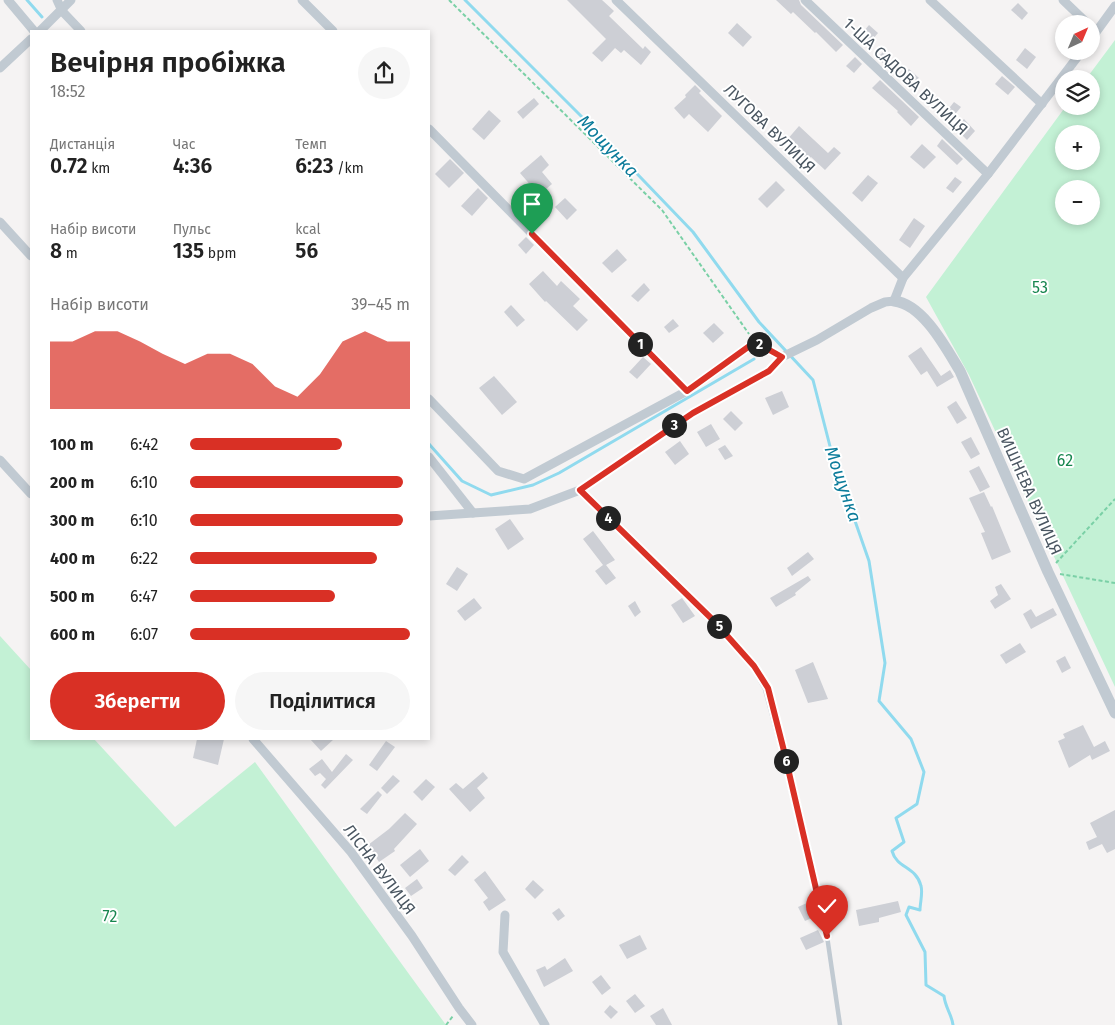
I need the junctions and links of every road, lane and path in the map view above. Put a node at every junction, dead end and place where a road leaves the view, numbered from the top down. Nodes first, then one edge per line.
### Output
1 (8, 0) edge
2 (57, 0) edge
3 (72, 0) edge
4 (302, 0) edge
5 (449, 0) edge
6 (616, 0) edge
7 (804, 0) edge
8 (930, 0) edge
9 (1063, 0) edge
10 (1115, 6) edge
11 (62, 11) junction
12 (1079, 15) edge
13 (1100, 24) edge
14 (33, 30) edge
15 (41, 30) edge
16 (80, 30) edge
17 (332, 30) edge
18 (30, 40) edge
19 (1075, 60) edge
20 (0, 68) edge
21 (1042, 104) junction
22 (430, 130) edge
23 (988, 174) junction
24 (0, 222) edge
25 (30, 255) edge
26 (903, 278) junction
27 (894, 301) junction
28 (755, 342) junction
29 (782, 357) junction
30 (687, 391) junction
31 (430, 399) edge
32 (430, 458) edge
33 (0, 460) edge
34 (580, 490) junction
35 (30, 493) edge
36 (1115, 499) edge
37 (473, 513) junction
38 (430, 516) edge
39 (1048, 572) junction
40 (1115, 584) edge
41 (1115, 713) edge
42 (254, 740) edge
43 (505, 915) dead end
44 (827, 936) joint
45 (472, 1025) edge
46 (545, 1025) edge
47 (840, 1025) edge

1 - 14 street
2 - 11 street
3 - 11 street
4 - 17 street
5 - 28 path
6 - 26 street, ЛУГОВА ВУЛИЦЯ
7 - 23 street, 1-ША САДОВА ВУЛИЦЯ
8 - 21 street
9 - 12 street
10 - 13 street
11 - 15 street
11 - 16 street
18 - 20 street
19 - 21 street
21 - 23 street
22 - 30 street
23 - 26 street
24 - 25 street
26 - 27 street
27 - 29 street
27 - 39 street, ВИШНЕВА ВУЛИЦЯ
28 - 29 street
28 - 30 street
29 - 34 street
30 - 31 street
32 - 37 street
33 - 35 street
34 - 37 street
34 - 44 street
36 - 39 path
37 - 38 street
39 - 40 path
39 - 41 street, ВИШНЕВА ВУЛИЦЯ
42 - 45 street, ЛІСНА ВУЛИЦЯ
43 - 46 street
44 - 47 lane

